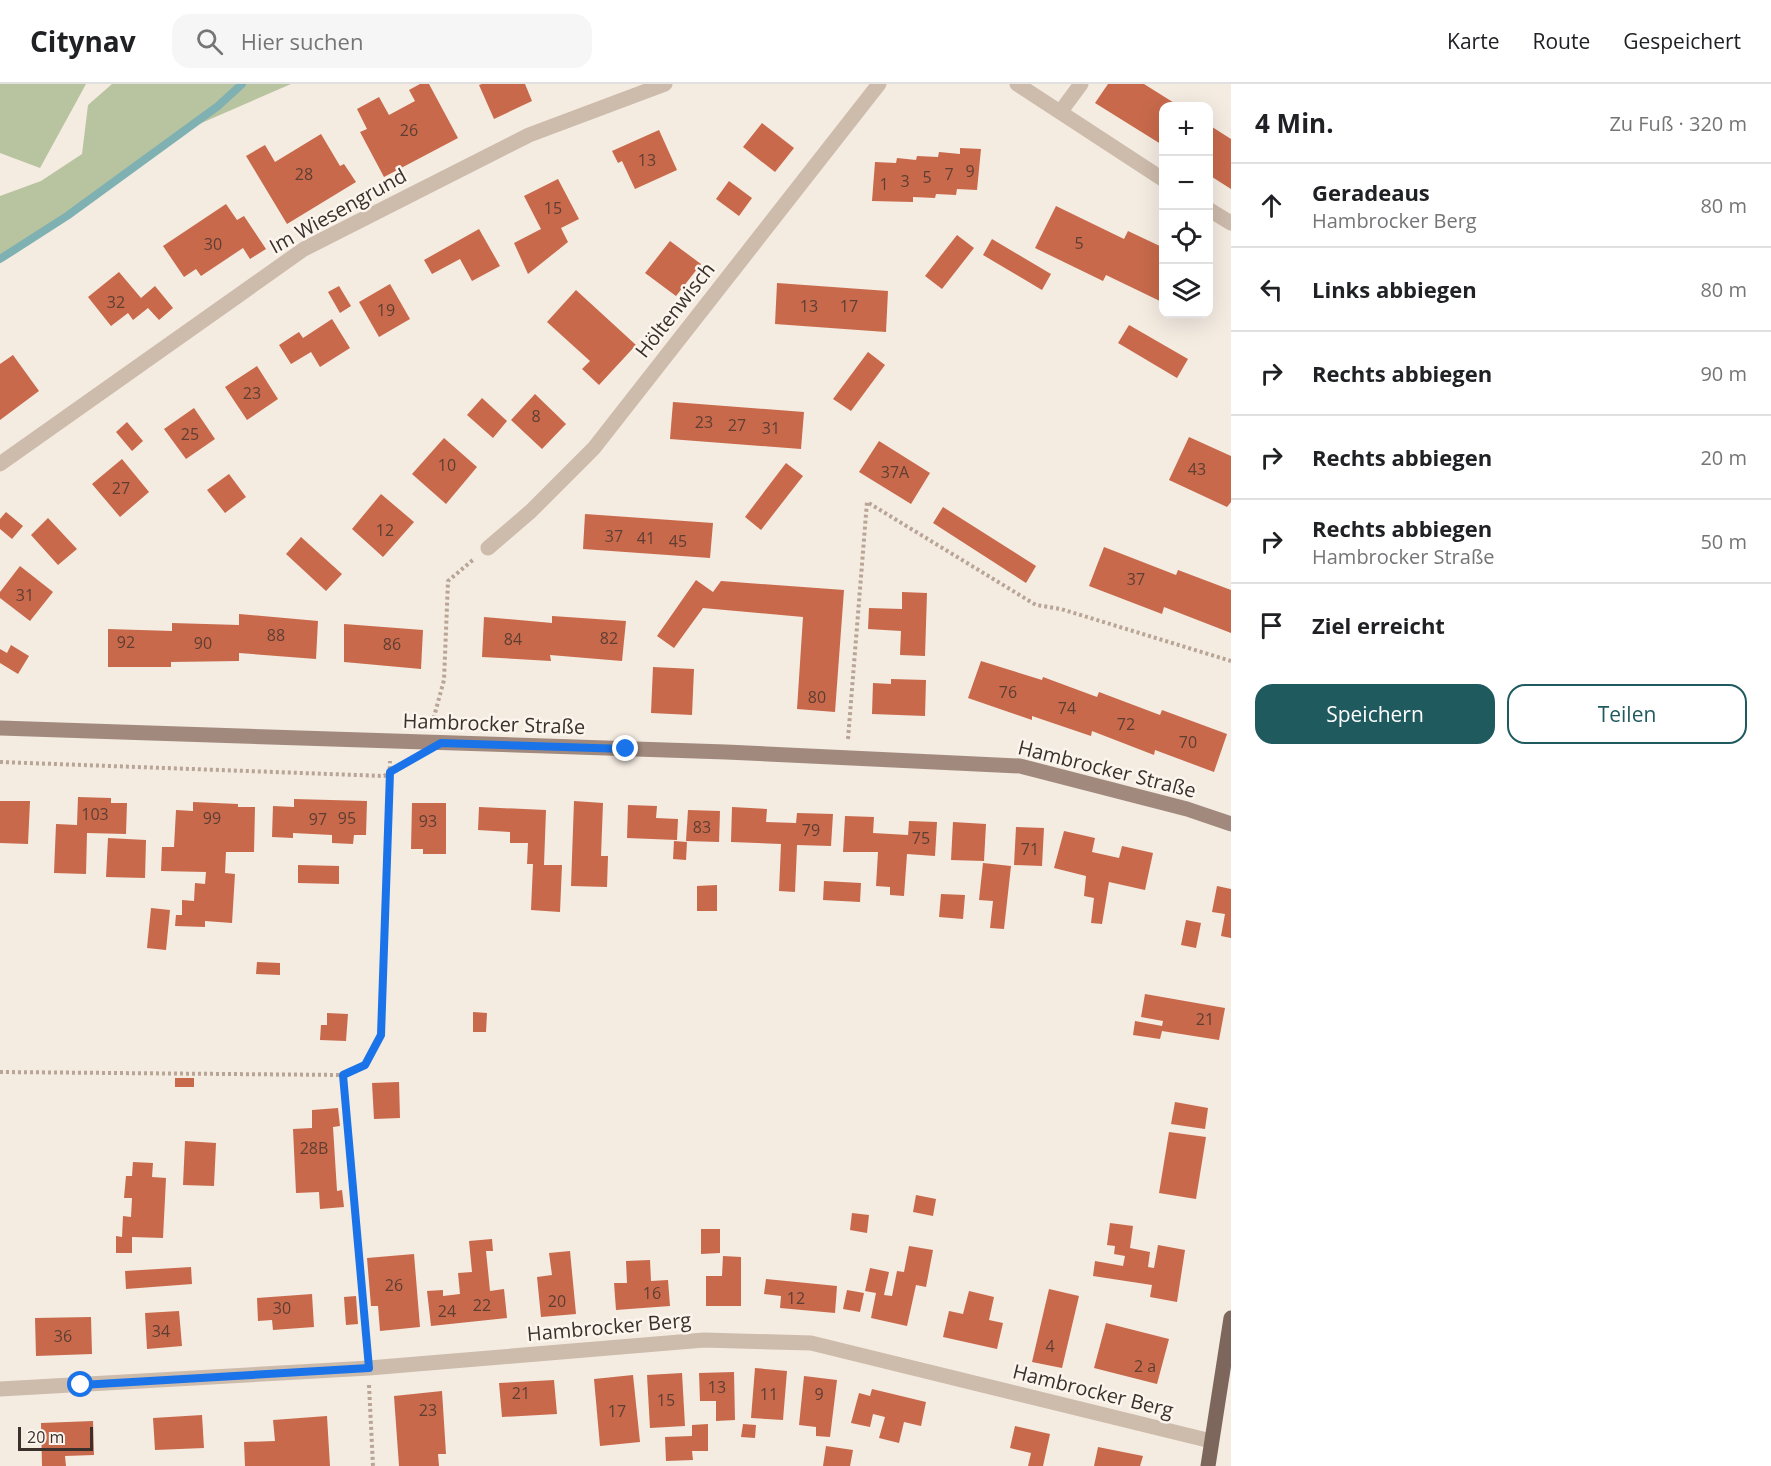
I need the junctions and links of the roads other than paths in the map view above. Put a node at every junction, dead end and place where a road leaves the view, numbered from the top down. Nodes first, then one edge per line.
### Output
1 (664, 84) edge
2 (879, 84) edge
3 (1017, 84) edge
4 (1081, 84) edge
5 (1061, 111) junction
6 (1159, 177) edge
7 (1212, 210) edge
8 (1231, 223) edge
9 (0, 464) edge
10 (488, 548) road end
11 (0, 728) edge
12 (1231, 824) edge
13 (1231, 1318) edge
14 (0, 1389) edge
15 (1211, 1441) junction
16 (1208, 1466) edge

1 - 9 street, Im Wiesengrund
2 - 10 street, Höltenwisch
3 - 5 street
4 - 5 street
5 - 6 street
7 - 8 street
11 - 12 street, Hambrocker Straße
13 - 15 main road
14 - 15 street, Hambrocker Berg
15 - 16 main road

